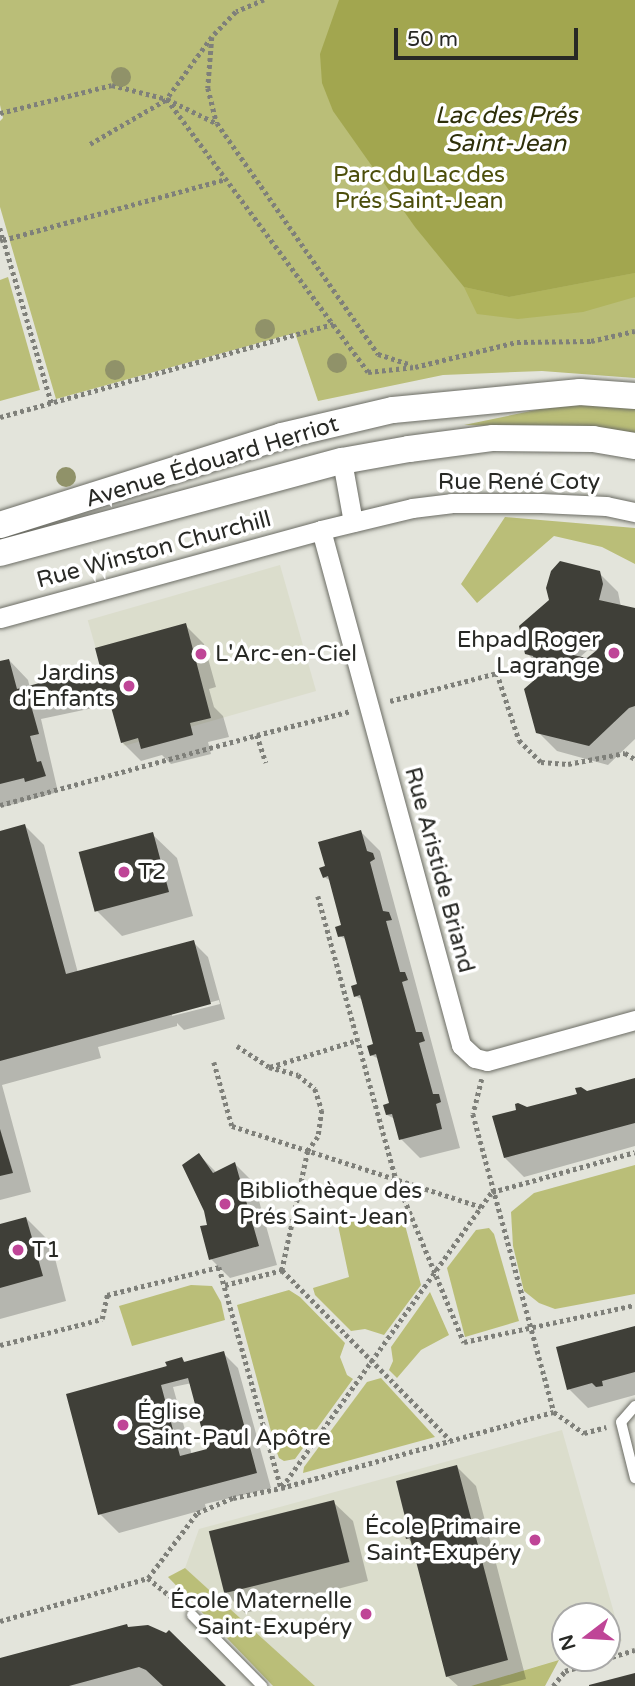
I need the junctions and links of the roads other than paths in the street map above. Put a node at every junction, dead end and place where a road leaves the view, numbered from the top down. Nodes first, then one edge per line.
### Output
1 (635, 396) edge
2 (635, 446) edge
3 (342, 461) junction
4 (635, 512) edge
5 (353, 522) junction
6 (0, 526) edge
7 (321, 530) junction
8 (0, 553) edge
9 (0, 618) edge
10 (635, 1020) edge
11 (635, 1406) edge
12 (635, 1478) edge
13 (192, 1615) road end
14 (262, 1686) edge

1 - 6 main road, Avenue Édouard Herriot
2 - 3 main road, Avenue Édouard Herriot
3 - 5 street
3 - 8 main road, Avenue Édouard Herriot
4 - 5 street, Rue René Coty
5 - 7 street, Rue René Coty
7 - 9 street, Rue Winston Churchill
7 - 10 street, Rue Aristide Briand
11 - 12 lane
13 - 14 lane

